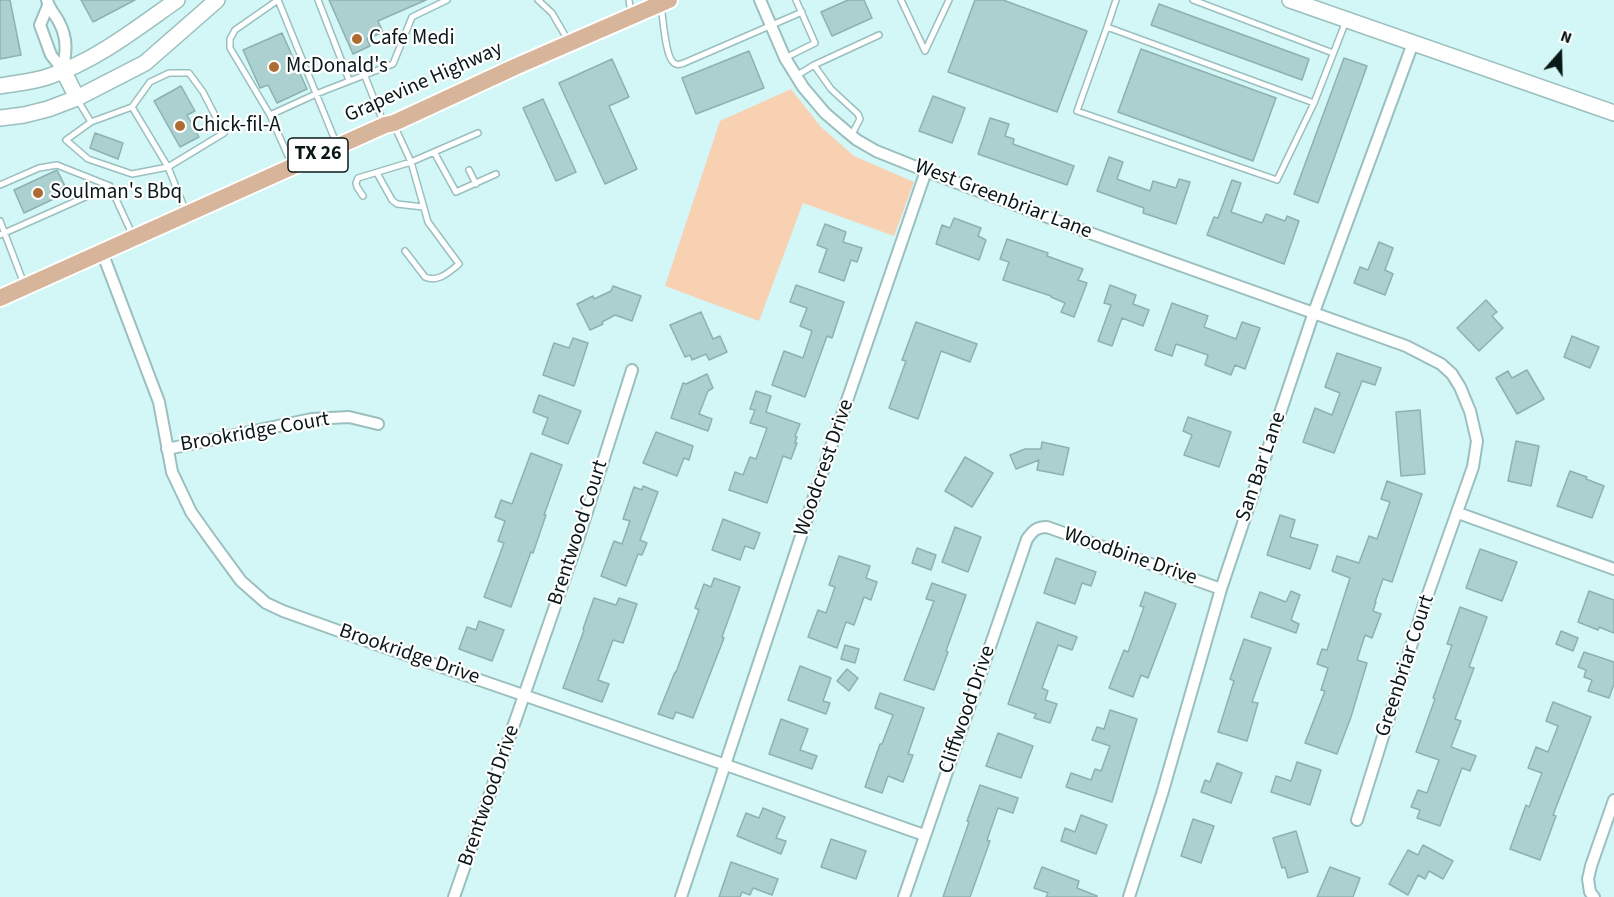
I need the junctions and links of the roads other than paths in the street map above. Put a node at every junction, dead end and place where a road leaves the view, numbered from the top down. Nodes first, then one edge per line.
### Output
1 (177, 0) edge
2 (217, 0) edge
3 (278, 0) edge
4 (318, 0) edge
5 (447, 0) edge
6 (538, 0) edge
7 (760, 0) edge
8 (796, 0) edge
9 (901, 0) edge
10 (949, 0) edge
11 (1116, 0) edge
12 (1193, 0) edge
13 (1290, 0) edge
14 (665, 2) edge
15 (48, 3) edge
16 (632, 10) edge
17 (802, 12) junction
18 (1346, 20) junction
19 (772, 25) junction
20 (1107, 27) junction
21 (879, 35) dead end
22 (569, 43) junction
23 (1413, 44) junction
24 (1334, 53) junction
25 (785, 58) junction
26 (814, 65) junction
27 (63, 70) junction
28 (364, 74) junction
29 (796, 76) junction
30 (349, 80) junction
31 (0, 86) edge
32 (316, 94) junction
33 (77, 98) junction
34 (1314, 103) junction
35 (132, 107) junction
36 (1614, 113) edge
37 (270, 115) junction
38 (0, 118) edge
39 (91, 122) junction
40 (389, 124) junction
41 (478, 133) dead end
42 (851, 136) junction
43 (457, 142) junction
44 (337, 147) junction
45 (460, 149) dead end
46 (434, 152) junction
47 (411, 162) junction
48 (168, 167) junction
49 (292, 167) junction
50 (469, 170) dead end
51 (926, 171) junction
52 (377, 173) junction
53 (496, 174) dead end
54 (0, 184) edge
55 (476, 184) junction
56 (110, 186) junction
57 (363, 196) dead end
58 (423, 207) junction
59 (187, 214) junction
60 (0, 221) edge
61 (2, 234) edge
62 (134, 238) junction
63 (405, 251) dead end
64 (102, 252) junction
65 (25, 287) junction
66 (0, 298) edge
67 (1314, 312) junction
68 (632, 370) dead end
69 (378, 424) dead end
70 (167, 449) junction
71 (1458, 513) junction
72 (1039, 527) joint
73 (1614, 569) edge
74 (1221, 589) junction
75 (525, 695) junction
76 (726, 765) junction
77 (1614, 800) edge
78 (1357, 820) dead end
79 (924, 835) junction
80 (1592, 894) edge
81 (454, 897) edge
82 (681, 897) edge
83 (904, 897) edge
84 (1129, 897) edge

1 - 27 main road
2 - 33 main road
3 - 32 lane
3 - 37 lane
4 - 30 lane
5 - 28 lane
6 - 22 lane
7 - 19 street, West Greenbriar Lane
8 - 17 lane
9 - 10 lane
11 - 20 lane
12 - 24 lane
13 - 18 main road
14 - 16 main road, TX 26
14 - 19 lane
15 - 27 street
15 - 27 street
16 - 22 main road, Grapevine Highway / TX 26
17 - 19 lane
17 - 25 lane
18 - 23 main road
18 - 24 lane
19 - 25 street, West Greenbriar Lane
20 - 34 lane
20 - 34 lane
21 - 26 lane
22 - 40 main road, Grapevine Highway / TX 26
23 - 36 main road
23 - 67 street, San Bar Lane
24 - 34 lane
25 - 29 street, West Greenbriar Lane
26 - 29 lane
26 - 42 lane
27 - 31 main road
27 - 33 main road
28 - 30 lane
28 - 40 lane
29 - 42 street, West Greenbriar Lane
30 - 32 lane
32 - 37 lane
32 - 44 lane
33 - 38 main road
33 - 39 lane
35 - 39 lane
35 - 48 lane
35 - 48 lane
37 - 49 lane
39 - 48 lane
40 - 44 main road, Grapevine Highway / TX 26
40 - 47 lane
41 - 43 lane
42 - 51 street, West Greenbriar Lane
43 - 45 lane
43 - 46 lane
44 - 49 main road, Grapevine Highway / TX 26
46 - 47 lane
46 - 55 lane
47 - 52 lane
47 - 58 lane
48 - 59 lane
49 - 59 main road, Grapevine Highway / TX 26
50 - 55 lane
51 - 67 street, West Greenbriar Lane
51 - 76 street, Woodcrest Drive
52 - 57 lane
52 - 58 lane
53 - 55 lane
54 - 56 lane
56 - 61 lane
56 - 62 lane
58 - 63 lane
59 - 62 main road, Grapevine Highway / TX 26
60 - 61 lane
61 - 65 lane
62 - 64 main road, Grapevine Highway / TX 26
64 - 65 main road, Grapevine Highway / TX 26
64 - 70 street, Brookridge Drive
65 - 66 main road, Grapevine Highway / TX 26
67 - 71 street, West Greenbriar Lane
67 - 74 street, San Bar Lane
68 - 75 street, Brentwood Court
69 - 70 street, Brookridge Court
70 - 75 street, Brookridge Drive
71 - 73 street
71 - 78 street, Greenbriar Court
72 - 74 street, Woodbine Drive
72 - 79 street, Cliffwood Drive
74 - 84 street, San Bar Lane
75 - 76 street, Brookridge Drive
75 - 81 street, Brentwood Drive
76 - 79 street, Brookridge Drive
76 - 82 street, Woodcrest Drive
77 - 80 street
79 - 83 street, Cliffwood Drive

